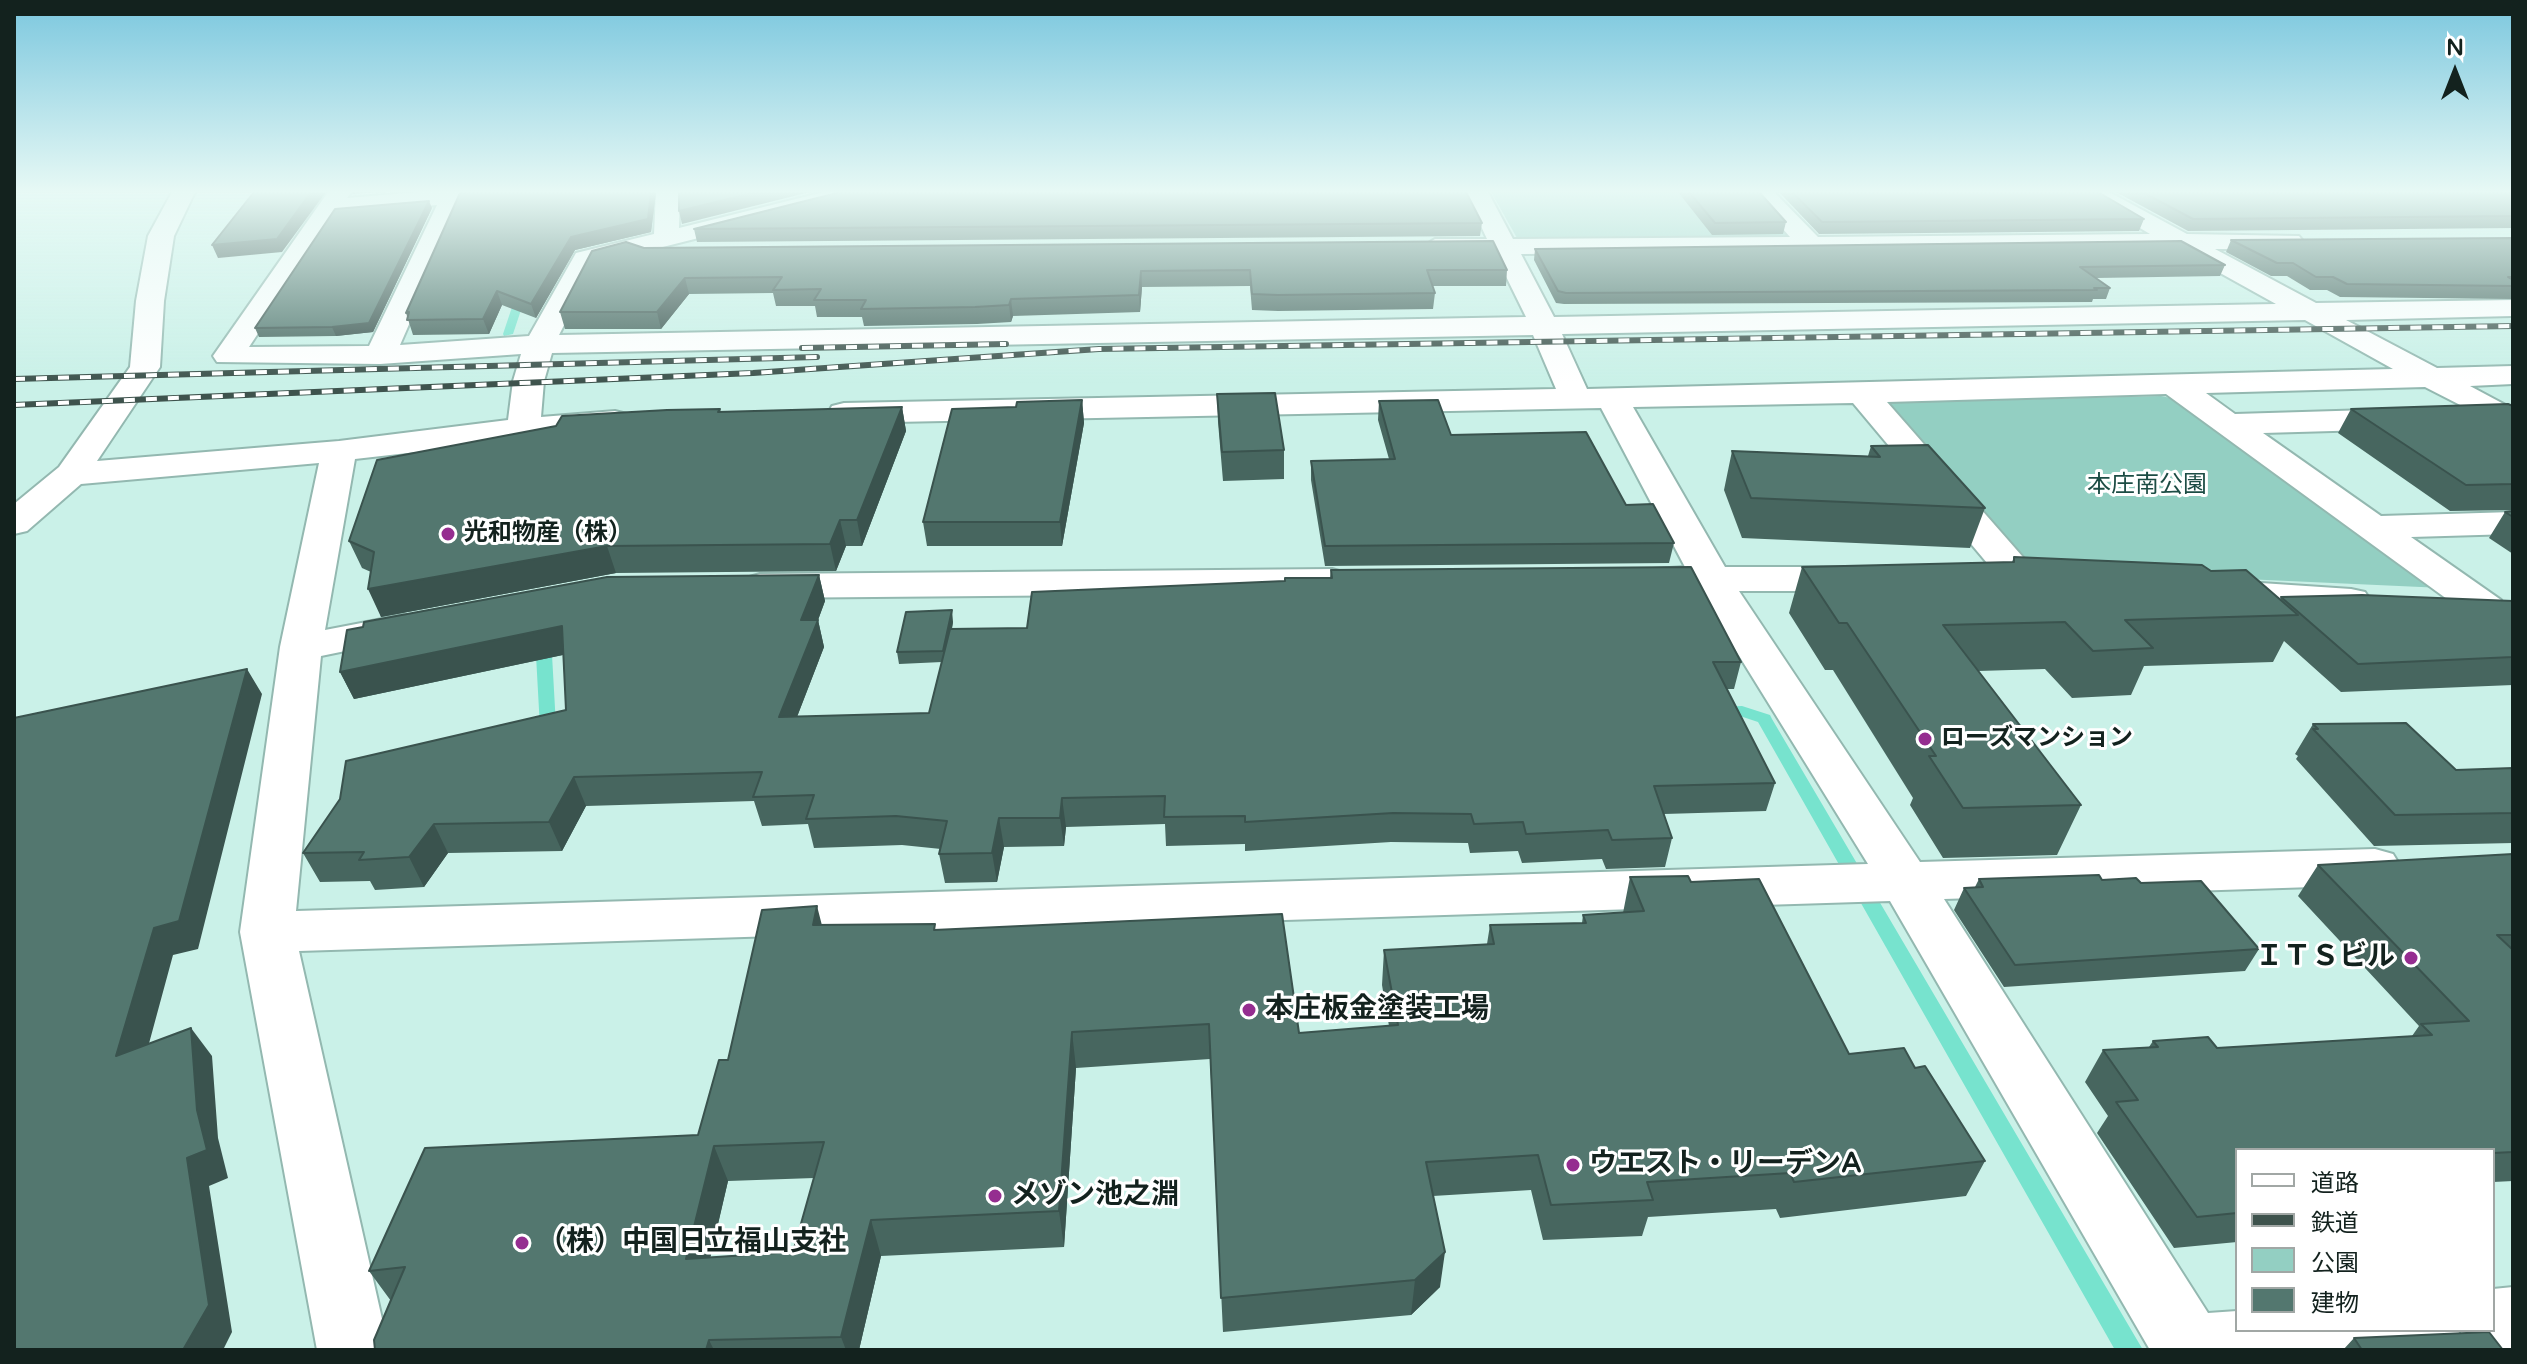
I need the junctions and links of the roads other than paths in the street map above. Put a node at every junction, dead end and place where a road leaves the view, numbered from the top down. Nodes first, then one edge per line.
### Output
1 (158, 256) edge
2 (297, 256) edge
3 (426, 256) edge
4 (598, 256) edge
5 (1507, 256) edge
6 (2208, 256) edge
7 (2513, 308) edge
8 (2311, 311) junction
9 (1544, 325) junction
10 (537, 344) junction
11 (380, 355) junction
12 (2513, 375) edge
13 (2433, 377) junction
14 (2171, 383) junction
15 (1862, 393) junction
16 (1593, 397) junction
17 (813, 414) edge
18 (639, 419) edge
19 (2507, 419) edge
20 (2225, 424) junction
21 (524, 428) junction
22 (339, 451) junction
23 (71, 474) junction
24 (14, 523) edge
25 (2513, 523) edge
26 (2372, 527) junction
27 (1711, 578) junction
28 (1600, 579) edge
29 (1898, 579) edge
30 (1976, 579) edge
31 (1362, 581) edge
32 (727, 587) edge
33 (2177, 590) edge
34 (2500, 609) edge
35 (438, 621) edge
36 (301, 647) junction
37 (2419, 865) edge
38 (1873, 881) junction
39 (267, 932) junction
40 (2401, 1332) edge
41 (353, 1350) edge
42 (2192, 1350) edge

1 - 23 street
2 - 11 street
3 - 11 street
4 - 10 street
5 - 9 street
6 - 8 street
7 - 8 street
8 - 9 street
8 - 13 street
9 - 10 street
9 - 16 street
10 - 11 street
10 - 21 street
12 - 13 street
13 - 14 street
13 - 19 street
14 - 15 street
14 - 20 street
15 - 16 street
15 - 30 street
16 - 17 street
16 - 27 street
18 - 21 street
19 - 20 street
20 - 26 street
21 - 22 street
22 - 23 street
22 - 36 street
23 - 24 street
25 - 26 street
26 - 34 street
27 - 28 street
27 - 29 street
27 - 38 street
31 - 32 street
33 - 34 street
35 - 36 street
36 - 39 street
37 - 38 street
38 - 39 street
38 - 42 street
39 - 41 street
40 - 42 street

